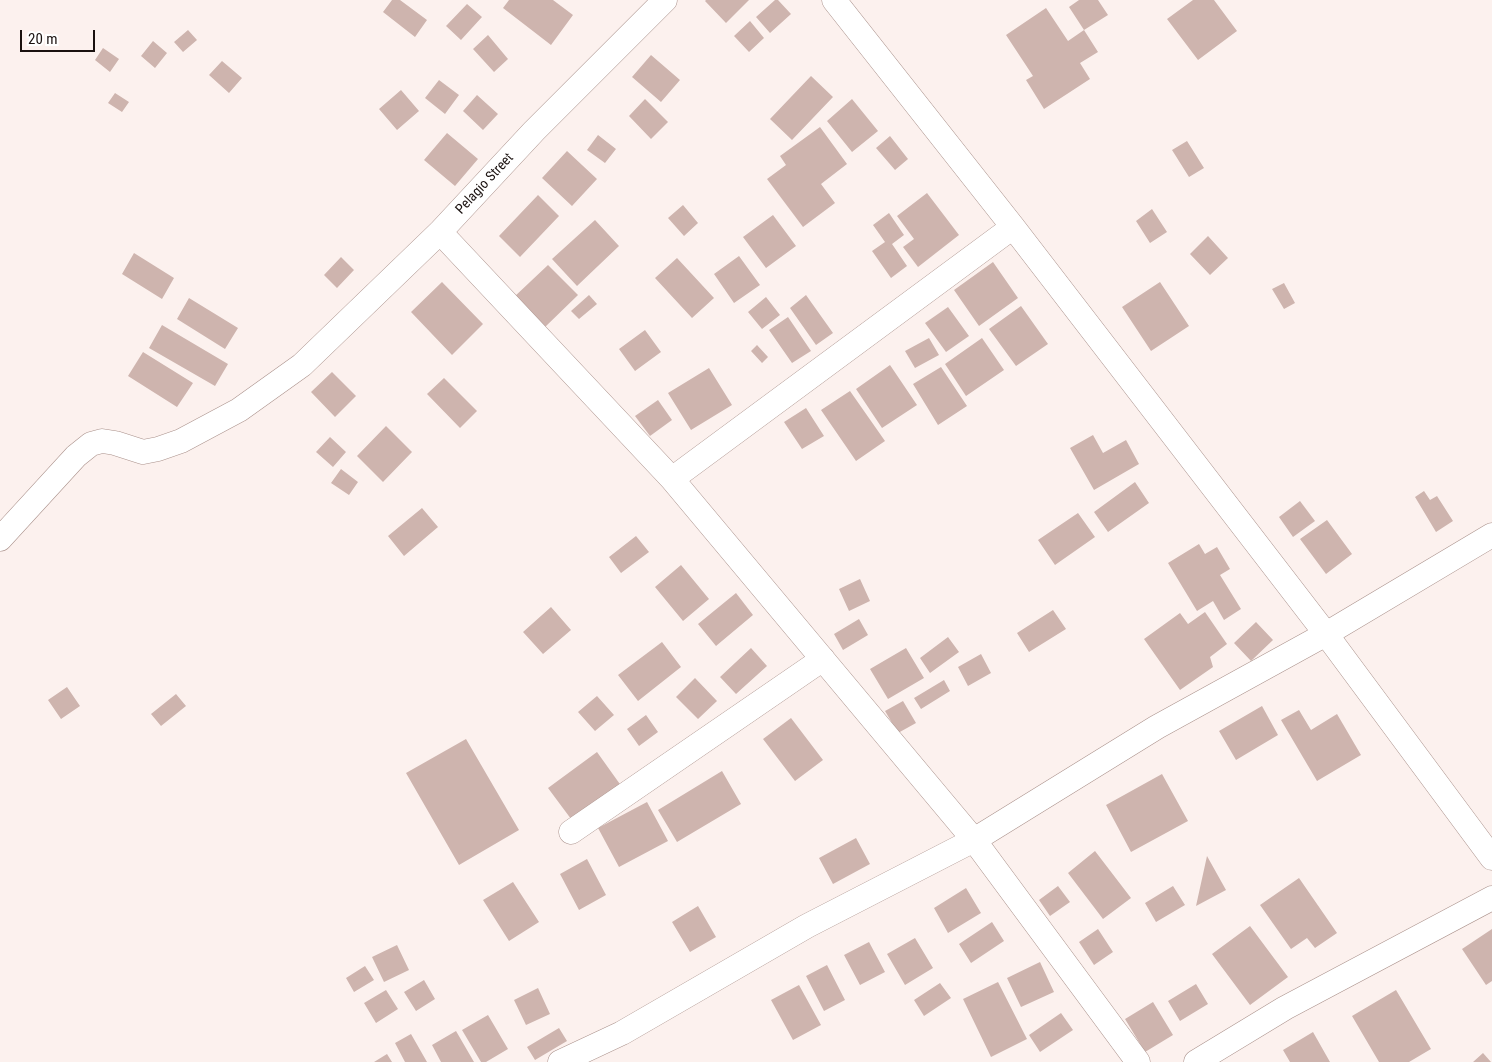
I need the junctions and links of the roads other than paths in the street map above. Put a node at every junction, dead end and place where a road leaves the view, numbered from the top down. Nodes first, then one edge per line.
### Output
1 (665, 0) edge
2 (834, 0) edge
3 (1013, 227) junction
4 (440, 232) junction
5 (672, 479) junction
6 (1492, 535) edge
7 (0, 539) edge
8 (1326, 634) junction
9 (823, 659) junction
10 (571, 832) dead end
11 (974, 840) junction
12 (1492, 858) edge
13 (1492, 898) edge
14 (560, 1062) edge
15 (1138, 1062) edge
16 (1196, 1062) edge

1 - 4 street, Pelagio Street
2 - 3 street
3 - 5 street
3 - 8 street
4 - 5 street
4 - 7 street, Pelagio Street
5 - 9 street
6 - 8 street
8 - 11 street
8 - 12 street
9 - 10 street
9 - 11 street
11 - 14 street
11 - 15 street
13 - 16 street

